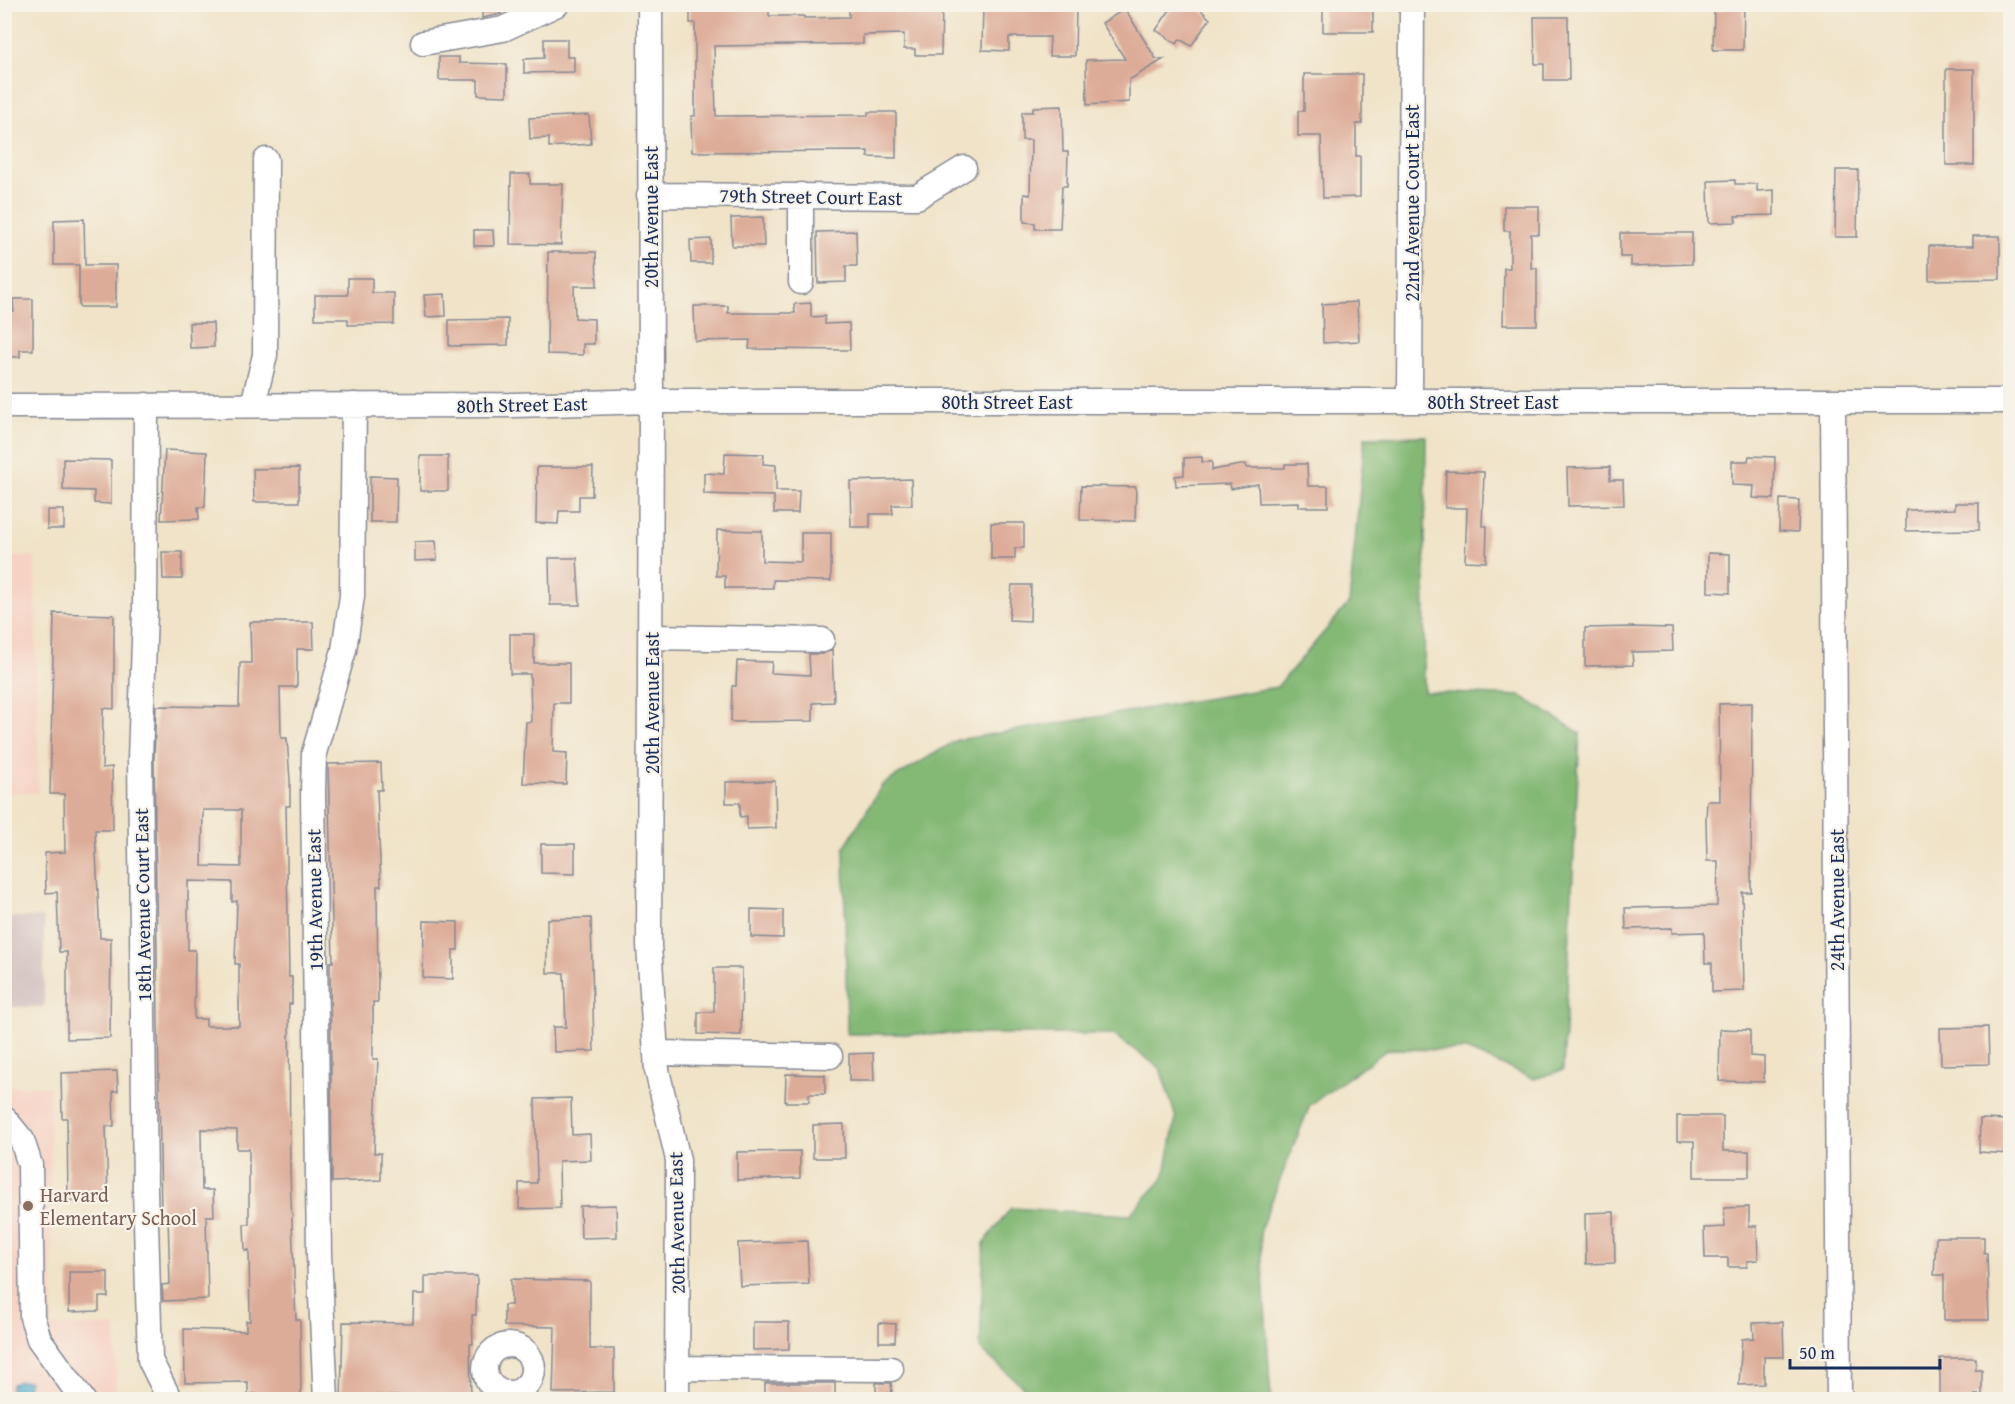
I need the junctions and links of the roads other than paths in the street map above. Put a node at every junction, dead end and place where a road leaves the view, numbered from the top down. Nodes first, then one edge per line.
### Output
1 (557, 4) edge
2 (650, 4) edge
3 (1412, 4) edge
4 (423, 43) dead end
5 (266, 160) dead end
6 (964, 168) dead end
7 (649, 195) junction
8 (801, 195) junction
9 (801, 282) dead end
10 (651, 401) junction
11 (1410, 401) junction
12 (1833, 401) junction
13 (2010, 401) edge
14 (146, 405) junction
15 (253, 405) junction
16 (354, 405) junction
17 (4, 406) edge
18 (651, 637) junction
19 (822, 640) dead end
20 (656, 1053) junction
21 (830, 1056) dead end
22 (4, 1118) edge
23 (677, 1368) junction
24 (891, 1370) dead end
25 (83, 1400) edge
26 (170, 1400) edge
27 (326, 1400) edge
28 (677, 1400) edge
29 (1839, 1400) edge

1 - 4 street
2 - 7 street, 20th Avenue East
3 - 11 street, 22nd Avenue Court East
5 - 15 street
6 - 8 street, 79th Street Court East
7 - 8 street, 79th Street Court East
7 - 10 street, 20th Avenue East
8 - 9 street
10 - 11 street, 80th Street East
10 - 16 street, 80th Street East
10 - 18 street, 20th Avenue East
11 - 12 street, 80th Street East
12 - 13 street, 80th Street East
12 - 29 street, 24th Avenue East
14 - 15 street, 80th Street East
14 - 17 street, 80th Street East
14 - 26 street, 18th Avenue Court East
15 - 16 street, 80th Street East
16 - 27 street, 19th Avenue East
18 - 19 street
18 - 20 street, 20th Avenue East
20 - 21 street
20 - 23 street, 20th Avenue East
22 - 25 street
23 - 24 street
23 - 28 street, 20th Avenue East

